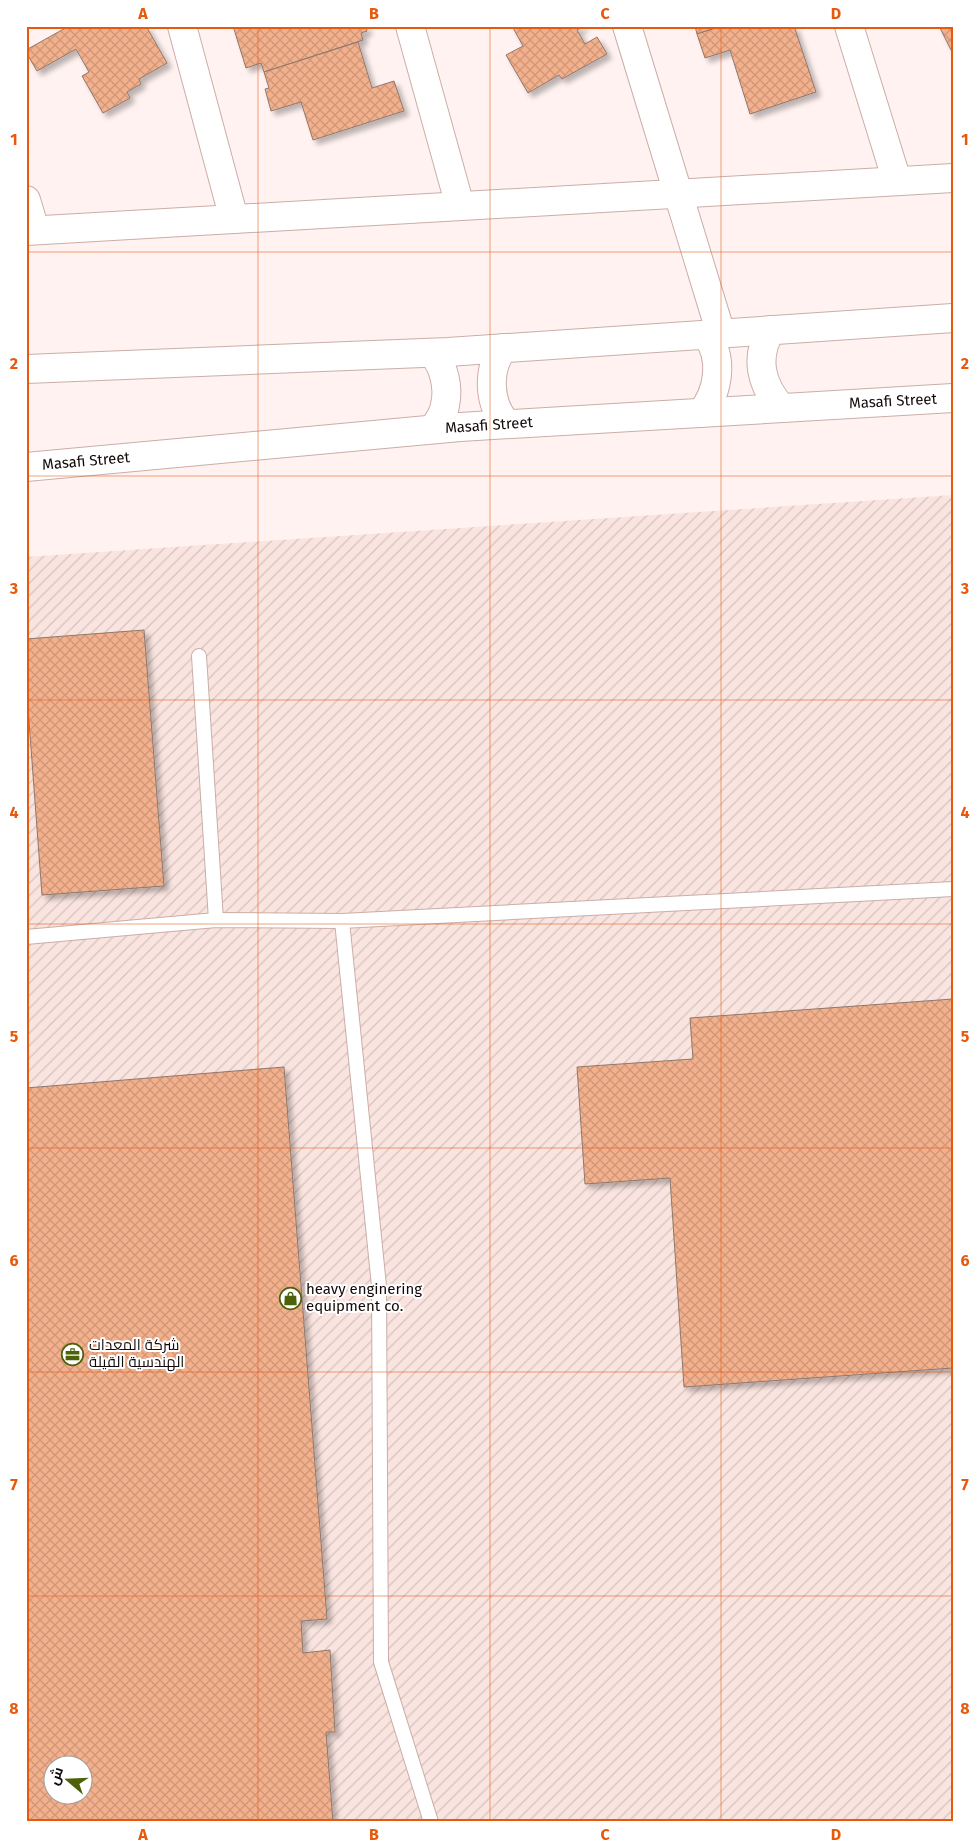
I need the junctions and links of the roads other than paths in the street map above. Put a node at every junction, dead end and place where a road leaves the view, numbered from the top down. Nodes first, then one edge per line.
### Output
1 (182, 26) edge
2 (410, 26) edge
3 (627, 26) edge
4 (849, 26) edge
5 (953, 178) edge
6 (897, 181) junction
7 (679, 194) junction
8 (26, 200) edge
9 (460, 206) junction
10 (234, 219) junction
11 (31, 230) edge
12 (953, 318) edge
13 (771, 330) junction
14 (713, 334) junction
15 (503, 348) junction
16 (432, 353) junction
17 (26, 369) edge
18 (953, 398) edge
19 (782, 408) junction
20 (701, 413) junction
21 (507, 424) junction
22 (433, 429) junction
23 (26, 467) edge
24 (199, 656) dead end
25 (953, 889) edge
26 (216, 920) junction
27 (342, 921) junction
28 (26, 936) edge
29 (431, 1822) edge

1 - 10 main road
2 - 9 main road
3 - 7 main road
4 - 6 main road
5 - 6 main road
6 - 7 main road
7 - 9 main road
7 - 14 main road
8 - 11 main road
9 - 10 main road
10 - 11 main road
12 - 13 main road
13 - 14 main road
13 - 19 main road
14 - 15 main road
14 - 20 main road
15 - 16 main road
15 - 21 main road
16 - 17 main road
16 - 22 main road
18 - 19 main road, Masafi Street
19 - 20 main road, Masafi Street
20 - 21 main road, Masafi Street
21 - 22 main road, Masafi Street
22 - 23 main road, Masafi Street
24 - 26 lane
25 - 27 lane
26 - 27 lane
26 - 28 lane
27 - 29 lane

